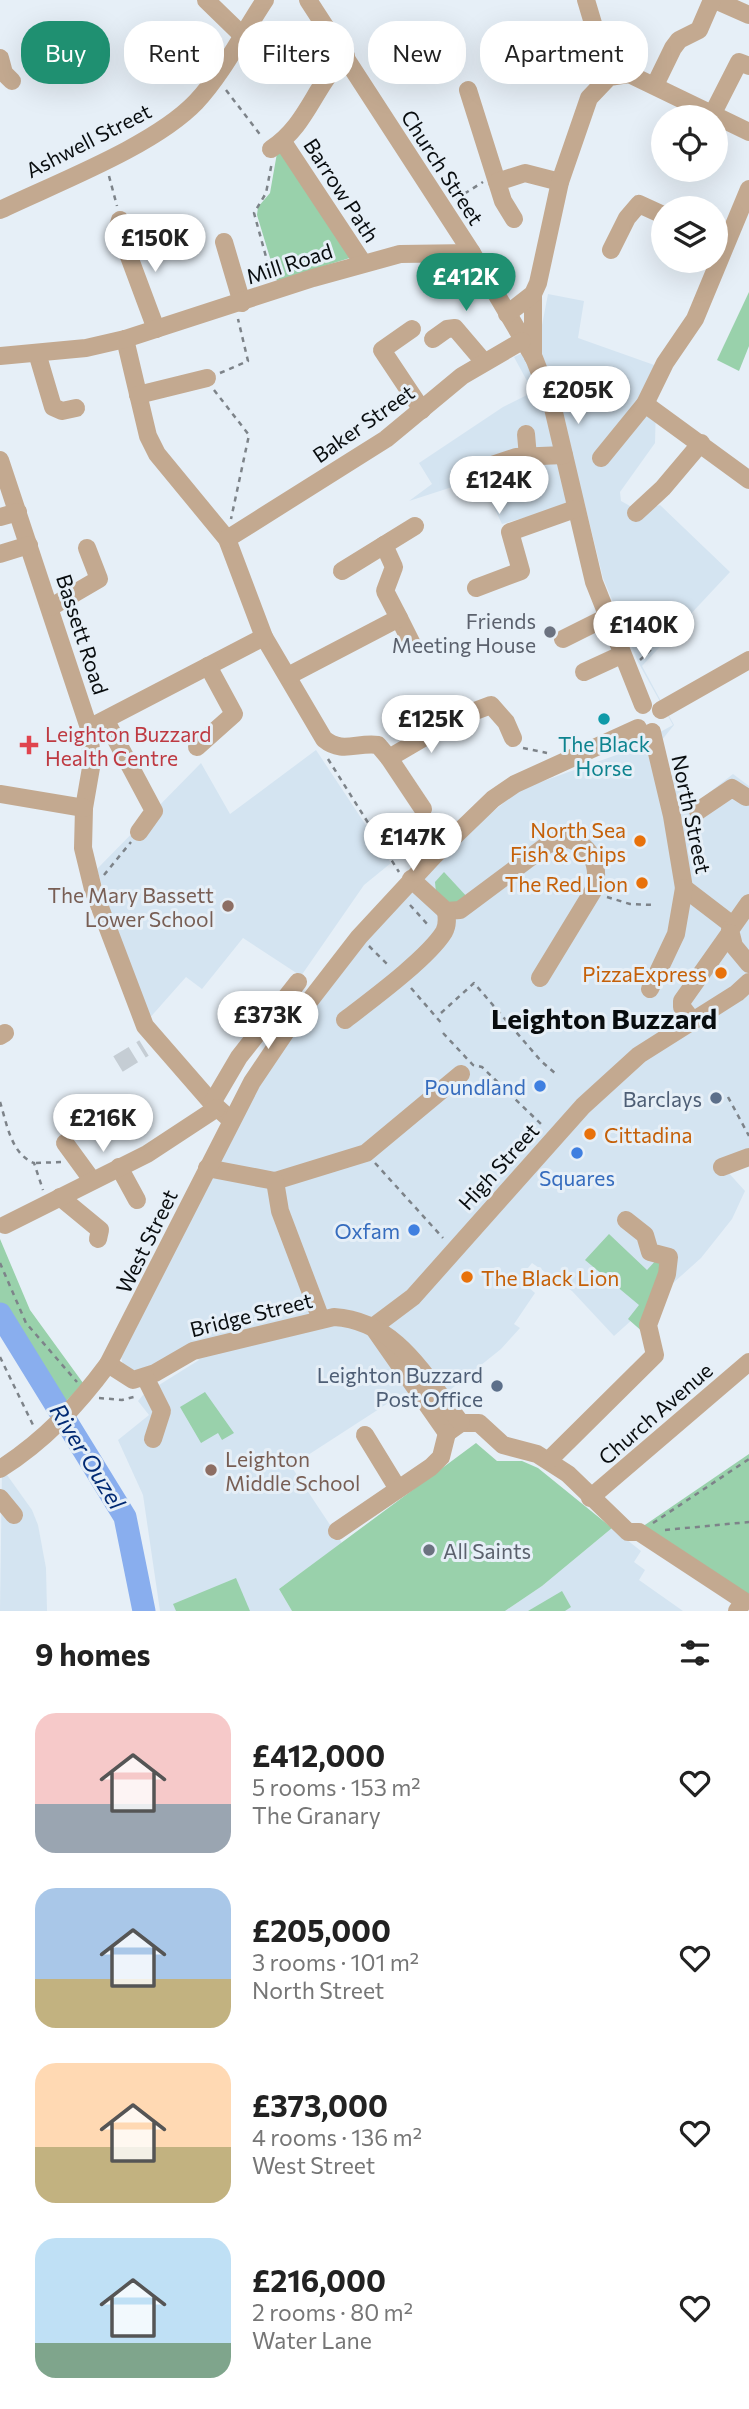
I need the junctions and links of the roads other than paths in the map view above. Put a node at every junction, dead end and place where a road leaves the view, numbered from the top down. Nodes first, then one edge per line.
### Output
1 (205, 0) edge
2 (265, 0) edge
3 (308, 0) edge
4 (586, 0) edge
5 (714, 0) edge
6 (749, 15) edge
7 (251, 21) edge
8 (322, 21) edge
9 (592, 21) edge
10 (238, 31) edge
11 (238, 41) edge
12 (0, 58) edge
13 (749, 66) edge
14 (354, 69) edge
15 (12, 81) dead end
16 (648, 82) edge
17 (324, 84) edge
18 (602, 84) edge
19 (655, 85) junction
20 (468, 90) dead end
21 (696, 105) edge
22 (717, 105) edge
23 (728, 121) edge
24 (749, 132) edge
25 (496, 178) junction
26 (560, 182) junction
27 (749, 190) edge
28 (0, 210) edge
29 (651, 210) edge
30 (514, 219) dead end
31 (120, 220) road end
32 (728, 229) edge
33 (224, 242) dead end
34 (611, 250) dead end
35 (471, 253) junction
36 (363, 263) junction
37 (711, 273) edge
38 (533, 294) junction
39 (238, 304) junction
40 (507, 314) junction
41 (156, 329) junction
42 (412, 329) dead end
43 (125, 339) junction
44 (433, 339) dead end
45 (522, 341) junction
46 (37, 353) junction
47 (0, 356) edge
48 (534, 358) junction
49 (484, 362) junction
50 (207, 378) road end
51 (138, 395) junction
52 (645, 404) junction
53 (76, 408) dead end
54 (422, 410) junction
55 (526, 434) dead end
56 (701, 443) junction
57 (564, 456) junction
58 (528, 457) junction
59 (601, 458) dead end
60 (0, 460) edge
61 (486, 467) dead end
62 (749, 480) edge
63 (575, 499) junction
64 (18, 512) junction
65 (636, 513) dead end
66 (0, 517) edge
67 (415, 526) dead end
68 (228, 540) junction
69 (29, 545) junction
70 (384, 545) junction
71 (87, 548) dead end
72 (0, 554) edge
73 (342, 571) dead end
74 (477, 589) dead end
75 (51, 607) junction
76 (653, 613) dead end
77 (399, 618) junction
78 (610, 624) junction
79 (264, 637) junction
80 (563, 639) dead end
81 (412, 644) dead end
82 (621, 655) junction
83 (749, 660) edge
84 (208, 666) junction
85 (584, 672) dead end
86 (288, 676) junction
87 (643, 705) junction
88 (661, 710) junction
89 (106, 721) junction
90 (89, 728) junction
91 (640, 731) junction
92 (513, 738) road end
93 (197, 747) dead end
94 (390, 758) junction
95 (0, 794) edge
96 (746, 797) dead end
97 (84, 808) junction
98 (423, 809) dead end
99 (685, 814) junction
100 (139, 832) road end
101 (435, 855) junction
102 (405, 876) junction
103 (684, 888) junction
104 (429, 897) junction
105 (749, 903) edge
106 (446, 911) junction
107 (731, 929) junction
108 (749, 964) edge
109 (540, 978) dead end
110 (298, 982) dead end
111 (749, 982) edge
112 (650, 989) dead end
113 (345, 1020) dead end
114 (692, 1020) junction
115 (461, 1074) dead end
116 (214, 1105) junction
117 (231, 1120) junction
118 (65, 1143) dead end
119 (749, 1157) edge
120 (120, 1167) junction
121 (722, 1167) dead end
122 (207, 1168) junction
123 (92, 1180) junction
124 (275, 1181) junction
125 (53, 1200) junction
126 (136, 1200) dead end
127 (626, 1220) dead end
128 (5, 1226) dead end
129 (98, 1239) dead end
130 (319, 1314) dead end
131 (373, 1327) junction
132 (749, 1362) edge
133 (108, 1364) junction
134 (145, 1377) junction
135 (454, 1428) junction
136 (365, 1435) dead end
137 (153, 1439) dead end
138 (549, 1460) junction
139 (0, 1469) edge
140 (398, 1489) junction
141 (0, 1498) edge
142 (590, 1498) junction
143 (14, 1515) dead end
144 (337, 1531) dead end
145 (737, 1611) edge

1 - 10 street
2 - 7 street, Ashwell Street
3 - 8 street, Church Street
4 - 9 street
5 - 6 street
5 - 19 street
11 - 28 street, Ashwell Street
12 - 15 street
13 - 22 street
14 - 35 street, Church Street
16 - 19 street
17 - 36 street, Barrow Path
18 - 26 street
19 - 21 street
20 - 25 street
23 - 24 street
25 - 26 street
25 - 30 street
26 - 38 street
27 - 32 street
29 - 34 street
31 - 41 street
33 - 39 street
35 - 36 street, Mill Road
35 - 40 street
36 - 39 street, Mill Road
37 - 52 street
38 - 40 street
38 - 48 street
39 - 41 street, Mill Road
40 - 45 street
41 - 43 street, Mill Road
42 - 54 street
43 - 46 street, Mill Road
43 - 51 street
44 - 49 street
45 - 48 street
45 - 49 street, Baker Street
46 - 47 street, Mill Road
46 - 53 street
48 - 57 street
49 - 54 street, Baker Street
50 - 51 street
51 - 68 street
52 - 56 street
52 - 59 street
54 - 68 street, Baker Street
55 - 58 street
56 - 62 street
56 - 65 street
57 - 58 street
57 - 63 street
58 - 61 street
60 - 64 street, Bassett Road
63 - 74 street
63 - 78 street
64 - 66 street
64 - 69 street, Bassett Road
67 - 70 street
68 - 79 street
69 - 72 street
69 - 75 street, Bassett Road
70 - 73 street
70 - 77 street
71 - 75 street
75 - 90 street, Bassett Road
76 - 78 street
77 - 81 street
77 - 86 street
78 - 80 street
78 - 82 street
79 - 84 street
79 - 86 street
82 - 85 street
82 - 87 street
83 - 88 street
84 - 89 street
84 - 93 street
86 - 94 street
87 - 88 street
87 - 91 street
88 - 91 street
89 - 90 street
89 - 100 street
90 - 97 street, Bassett Road
91 - 99 street, North Street
91 - 101 street, West Street
92 - 94 street
94 - 98 street
95 - 97 street
96 - 99 street
97 - 116 street, Bassett Road
99 - 103 street, North Street
101 - 102 street, West Street
101 - 104 street
102 - 104 street
102 - 117 street, West Street
103 - 107 street, North Street
103 - 112 street
104 - 106 street
105 - 107 street
106 - 109 street
106 - 113 street
107 - 108 street, North Street
107 - 114 street
110 - 116 street
111 - 114 street, High Street
114 - 131 street, High Street
115 - 124 street
116 - 117 street, Bassett Road
116 - 120 street
117 - 122 street, West Street
118 - 123 street
119 - 121 street
120 - 123 street
120 - 126 street
122 - 124 street
122 - 133 street, West Street
123 - 125 street
124 - 130 street
125 - 128 street
125 - 129 street
127 - 138 street
131 - 134 street, Bridge Street
131 - 135 street, Bridge Street
132 - 142 street, Church Avenue
133 - 134 street
133 - 139 street, West Street
134 - 137 street
135 - 138 street
135 - 140 street
136 - 140 street
138 - 142 street
140 - 144 street
141 - 143 street
142 - 145 street

